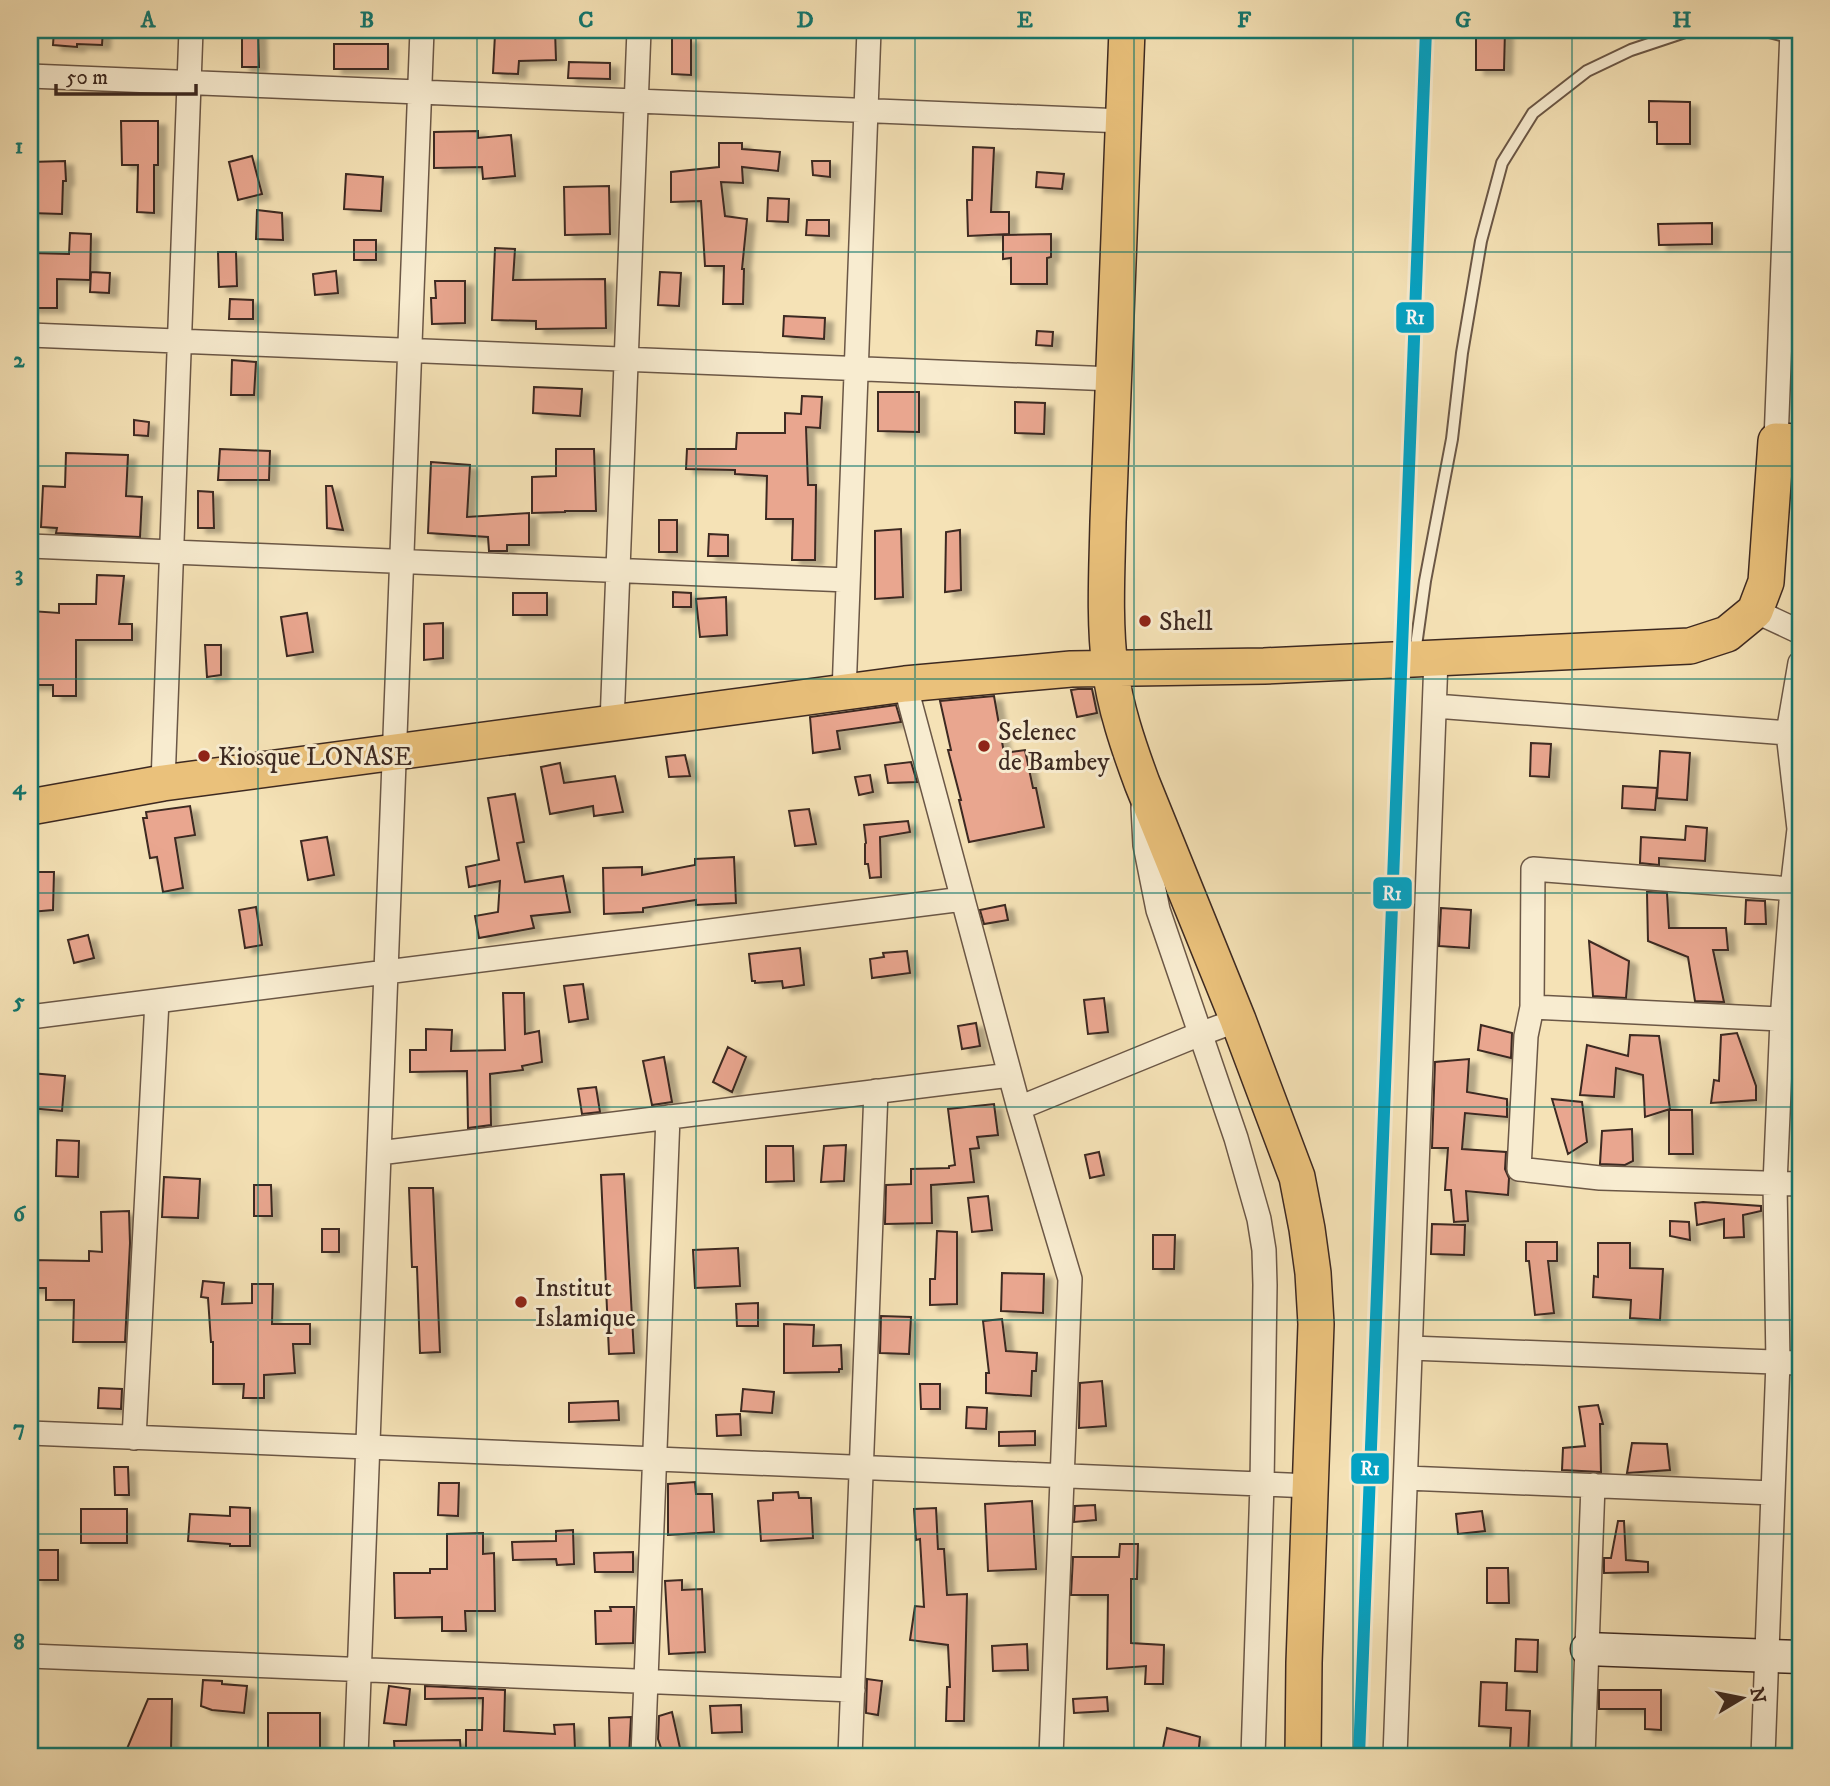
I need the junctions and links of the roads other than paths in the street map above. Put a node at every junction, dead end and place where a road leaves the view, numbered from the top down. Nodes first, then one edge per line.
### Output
1 (191, 30) edge
2 (422, 30) edge
3 (639, 30) edge
4 (869, 30) edge
5 (1127, 30) edge
6 (1691, 30) edge
7 (1742, 30) edge
8 (1795, 35) edge
9 (30, 76) edge
10 (189, 82) junction
11 (420, 92) junction
12 (636, 101) junction
13 (866, 110) junction
14 (1123, 121) junction
15 (30, 335) edge
16 (179, 341) junction
17 (410, 350) junction
18 (626, 359) junction
19 (856, 369) junction
20 (1113, 379) junction
21 (1788, 442) edge
22 (30, 546) edge
23 (171, 552) junction
24 (402, 562) junction
25 (618, 570) junction
26 (848, 580) junction
27 (1755, 611) junction
28 (1800, 632) edge
29 (1425, 659) junction
30 (1800, 663) edge
31 (1110, 668) junction
32 (905, 684) junction
33 (844, 694) junction
34 (1435, 706) junction
35 (612, 723) junction
36 (1788, 733) junction
37 (394, 753) junction
38 (163, 783) junction
39 (1142, 783) junction
40 (30, 807) edge
41 (1800, 829) edge
42 (1792, 889) junction
43 (963, 899) junction
44 (386, 972) junction
45 (157, 1001) junction
46 (1532, 1007) junction
47 (30, 1017) edge
48 (1238, 1020) junction
49 (1791, 1020) edge
50 (1200, 1034) junction
51 (1010, 1074) junction
52 (876, 1091) junction
53 (1019, 1108) junction
54 (668, 1117) junction
55 (379, 1153) junction
56 (1775, 1184) junction
57 (1800, 1184) edge
58 (1411, 1348) junction
59 (1789, 1362) edge
60 (30, 1433) edge
61 (134, 1438) junction
62 (368, 1447) junction
63 (654, 1459) junction
64 (862, 1468) junction
65 (1062, 1476) junction
66 (1406, 1478) junction
67 (1262, 1484) junction
68 (1593, 1485) junction
69 (1310, 1486) junction
70 (1773, 1493) junction
71 (1587, 1649) junction
72 (1767, 1655) junction
73 (30, 1656) edge
74 (1800, 1657) edge
75 (359, 1669) junction
76 (646, 1681) junction
77 (853, 1689) junction
78 (356, 1756) edge
79 (643, 1756) edge
80 (850, 1756) edge
81 (1051, 1756) edge
82 (1253, 1756) edge
83 (1303, 1756) edge
84 (1395, 1756) edge
85 (1583, 1756) edge
86 (1763, 1756) edge

1 - 10 street
2 - 11 street
3 - 12 street
4 - 13 street
5 - 14 main road
6 - 29 lane
7 - 8 lane
8 - 21 street
9 - 10 street
10 - 11 street
10 - 16 street
11 - 12 street
11 - 17 street
12 - 13 street
12 - 18 street
13 - 14 street
13 - 19 street
14 - 20 main road
15 - 16 street
16 - 17 street
16 - 23 street
17 - 18 street
17 - 24 street
18 - 19 street
18 - 25 street
19 - 20 street
19 - 26 street
20 - 31 main road
21 - 27 main road
22 - 23 street
23 - 24 street
23 - 38 street
24 - 25 street
24 - 37 street
25 - 26 street
25 - 35 street
26 - 33 street
27 - 28 street
27 - 29 main road
29 - 31 main road
29 - 34 street
30 - 36 street
31 - 32 main road
31 - 39 main road
32 - 33 main road
32 - 43 street
33 - 35 main road
34 - 36 street
34 - 58 street
35 - 37 main road
36 - 41 street
37 - 38 main road
37 - 44 street
38 - 40 main road
39 - 48 main road
39 - 50 street
41 - 42 street
42 - 46 street
42 - 49 street
43 - 44 street
43 - 51 street
44 - 45 street
44 - 55 street
45 - 47 street
45 - 61 street
46 - 49 street
46 - 56 street
48 - 50 street
48 - 69 main road
49 - 56 street
50 - 53 street
50 - 67 street
51 - 52 street
51 - 53 street
52 - 54 street
52 - 64 street
53 - 65 street
54 - 55 street
54 - 63 street
55 - 62 street
56 - 57 street
56 - 59 street
58 - 59 street
58 - 66 street
59 - 70 street
60 - 61 street
61 - 62 street
62 - 63 street
62 - 75 street
63 - 64 street
63 - 76 street
64 - 65 street
64 - 77 street
65 - 67 street
65 - 81 street
66 - 68 street
66 - 84 street
67 - 69 street
67 - 82 street
68 - 70 street
68 - 71 street
69 - 83 main road
70 - 72 street
71 - 72 street
71 - 85 street
72 - 74 street
72 - 86 street
73 - 75 street
75 - 76 street
75 - 78 street
76 - 77 street
76 - 79 street
77 - 80 street

